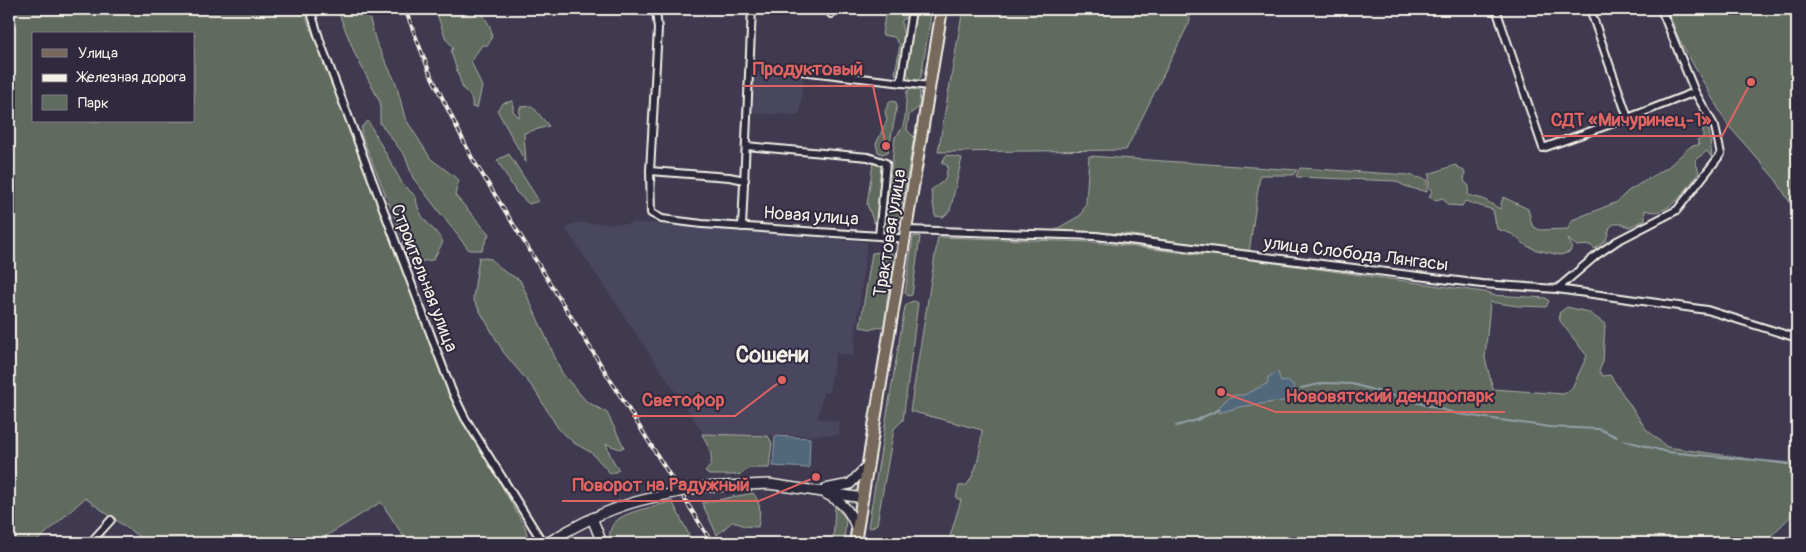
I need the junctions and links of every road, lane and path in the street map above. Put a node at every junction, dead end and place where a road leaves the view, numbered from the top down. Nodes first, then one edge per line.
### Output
1 (310, 9) edge
2 (591, 9) edge
3 (752, 9) edge
4 (912, 9) edge
5 (942, 9) edge
6 (1496, 9) edge
7 (1590, 9) edge
8 (1661, 9) edge
9 (802, 71) dead end
10 (901, 83) junction
11 (929, 86) junction
12 (1695, 92) junction
13 (1628, 118) junction
14 (746, 146) junction
15 (650, 171) junction
16 (745, 180) junction
17 (742, 227) junction
18 (906, 235) junction
19 (878, 236) junction
20 (1557, 289) junction
21 (1797, 338) edge
22 (870, 463) junction
23 (814, 489) junction
24 (863, 498) junction
25 (592, 518) junction
26 (111, 520) dead end
27 (857, 532) junction
28 (600, 542) edge
29 (90, 543) edge
30 (543, 543) edge
31 (547, 543) edge
32 (855, 543) edge

1 - 30 street, Строительная улица
2 - 15 street
3 - 14 street
4 - 10 street
5 - 11 main road, Трактовая улица
6 - 13 street
7 - 13 street
8 - 12 street
9 - 10 street
10 - 11 street
11 - 18 main road, Трактовая улица
12 - 13 street
12 - 20 street
14 - 16 street
14 - 19 street
15 - 16 street
15 - 17 street, Новая улица
16 - 17 street
17 - 19 street, Новая улица
18 - 19 street, Новая улица
18 - 20 street, улица Слобода Лянгасы
18 - 22 main road, Трактовая улица
20 - 21 street, улица Слобода Лянгасы
22 - 23 main road
22 - 24 main road, Трактовая улица
23 - 24 main road
23 - 25 main road, bridge
23 - 27 main road
24 - 27 main road
25 - 28 main road
25 - 31 main road
26 - 29 street
27 - 32 main road

